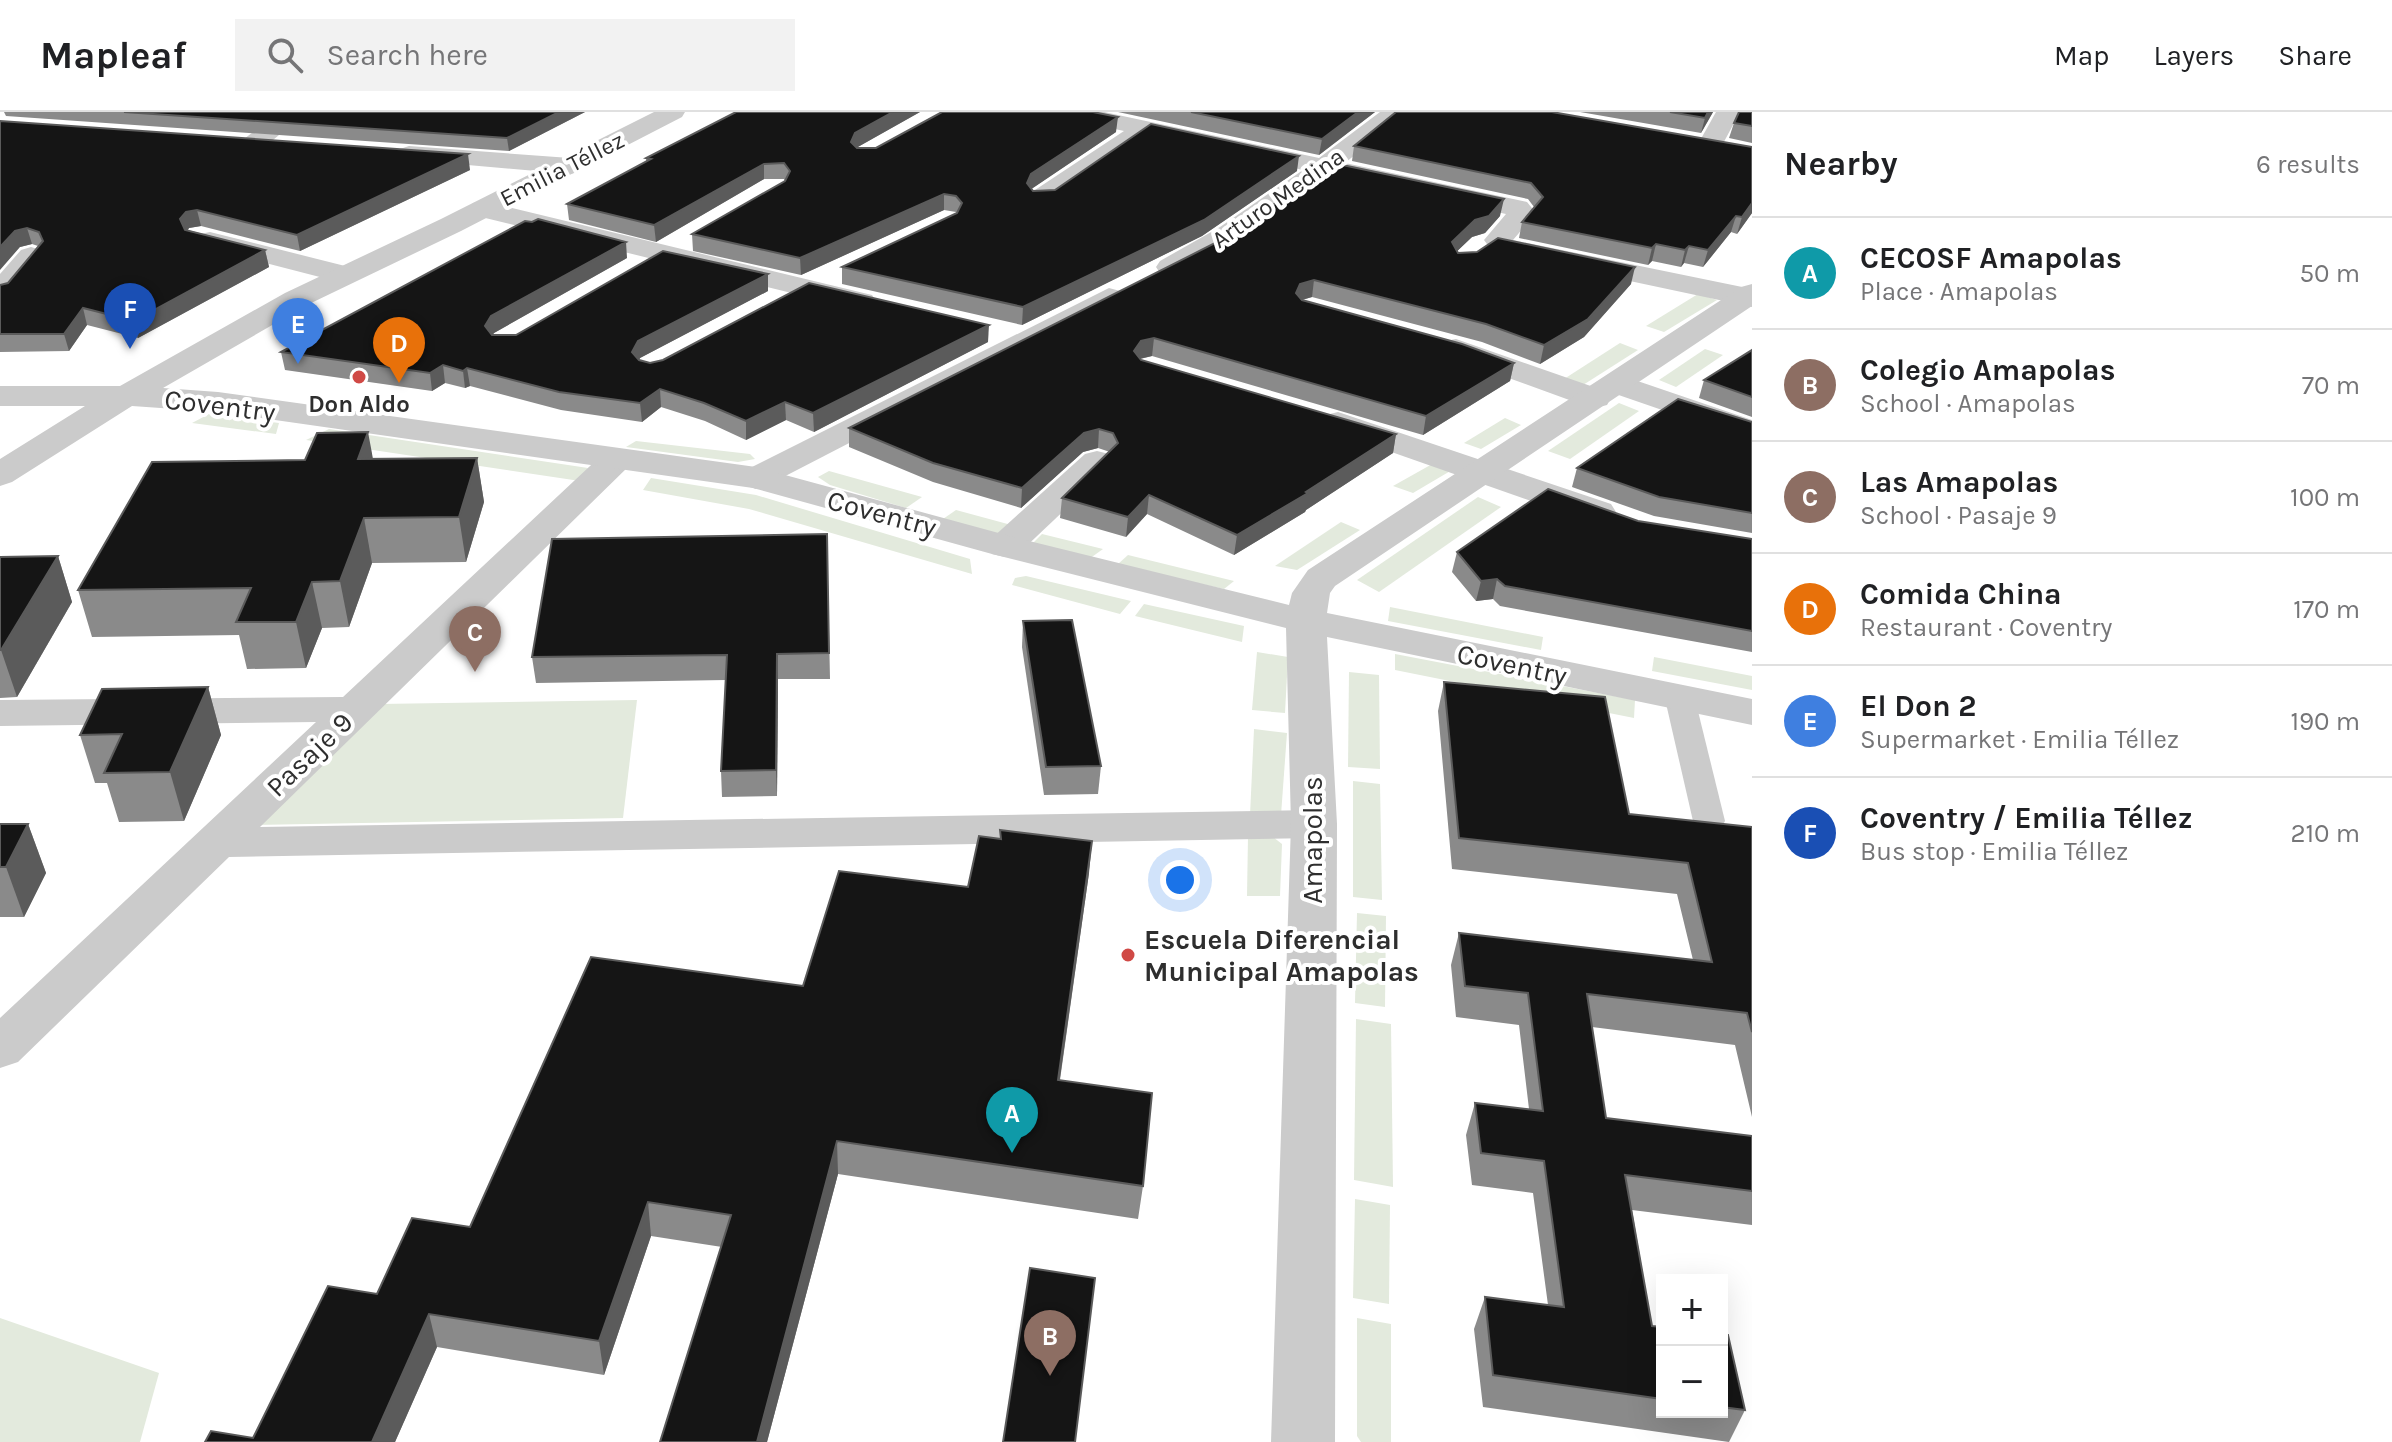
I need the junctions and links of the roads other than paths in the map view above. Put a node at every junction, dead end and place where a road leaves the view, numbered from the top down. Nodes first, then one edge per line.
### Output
1 (295, 112) edge
2 (673, 112) edge
3 (1070, 112) edge
4 (1395, 112) edge
5 (1728, 112) edge
6 (1145, 128) junction
7 (221, 141) edge
8 (1681, 141) edge
9 (253, 144) junction
10 (284, 146) edge
11 (1710, 146) junction
12 (1738, 151) edge
13 (392, 153) edge
14 (570, 166) junction
15 (1325, 167) junction
16 (1042, 198) edge
17 (483, 209) junction
18 (451, 225) junction
19 (699, 232) edge
20 (200, 237) edge
21 (661, 255) junction
22 (31, 256) edge
23 (846, 268) edge
24 (635, 269) edge
25 (343, 274) junction
26 (804, 288) junction
27 (0, 292) edge
28 (1750, 296) edge
29 (891, 307) edge
30 (763, 310) edge
31 (992, 330) dead end
32 (1026, 338) junction
33 (1427, 341) edge
34 (1606, 391) junction
35 (0, 396) edge
36 (128, 396) junction
37 (168, 398) junction
38 (1312, 414) edge
39 (1752, 431) edge
40 (617, 459) junction
41 (1097, 461) edge
42 (1481, 472) junction
43 (0, 475) edge
44 (756, 478) junction
45 (0, 506) edge
46 (1632, 524) edge
47 (1005, 546) junction
48 (1306, 621) junction
49 (1680, 699) junction
50 (355, 709) junction
51 (1752, 712) edge
52 (0, 713) edge
53 (1709, 821) edge
54 (1314, 824) junction
55 (220, 842) junction
56 (1, 1047) edge
57 (1303, 1442) edge

1 - 9 street
2 - 14 street, Emilia Téllez
3 - 6 street
4 - 15 street, Arturo Medina
5 - 11 street
6 - 15 street
6 - 16 street
7 - 9 street
8 - 11 street
9 - 10 street
11 - 12 street
13 - 14 street
14 - 17 street, Emilia Téllez
15 - 28 street
15 - 32 street, Arturo Medina
17 - 18 street, Emilia Téllez
17 - 21 street
18 - 25 street, Emilia Téllez
18 - 37 street, Emilia Téllez
19 - 21 street
20 - 25 street
21 - 24 street
21 - 26 street
22 - 27 street
23 - 26 street
25 - 36 street, Emilia Téllez
26 - 29 street
26 - 30 street
28 - 34 street, Amapolas
31 - 32 street
32 - 44 street, Arturo Medina
33 - 34 street
34 - 39 street
34 - 42 street, Amapolas
35 - 36 street, Coventry
36 - 37 street, Coventry
36 - 43 street, Emilia Téllez
37 - 40 street, Coventry
37 - 45 street, Emilia Téllez
38 - 42 street
40 - 44 street, Coventry
40 - 50 street, Pasaje 9
41 - 47 street
42 - 46 street
42 - 48 street, Amapolas
44 - 47 street, Coventry
47 - 48 street, Coventry
48 - 49 street, Coventry
48 - 54 street, Amapolas
49 - 51 street, Coventry
49 - 53 lane
50 - 52 street
50 - 55 street, Pasaje 9
54 - 55 street
54 - 57 street, Amapolas
55 - 56 street, Pasaje 9

